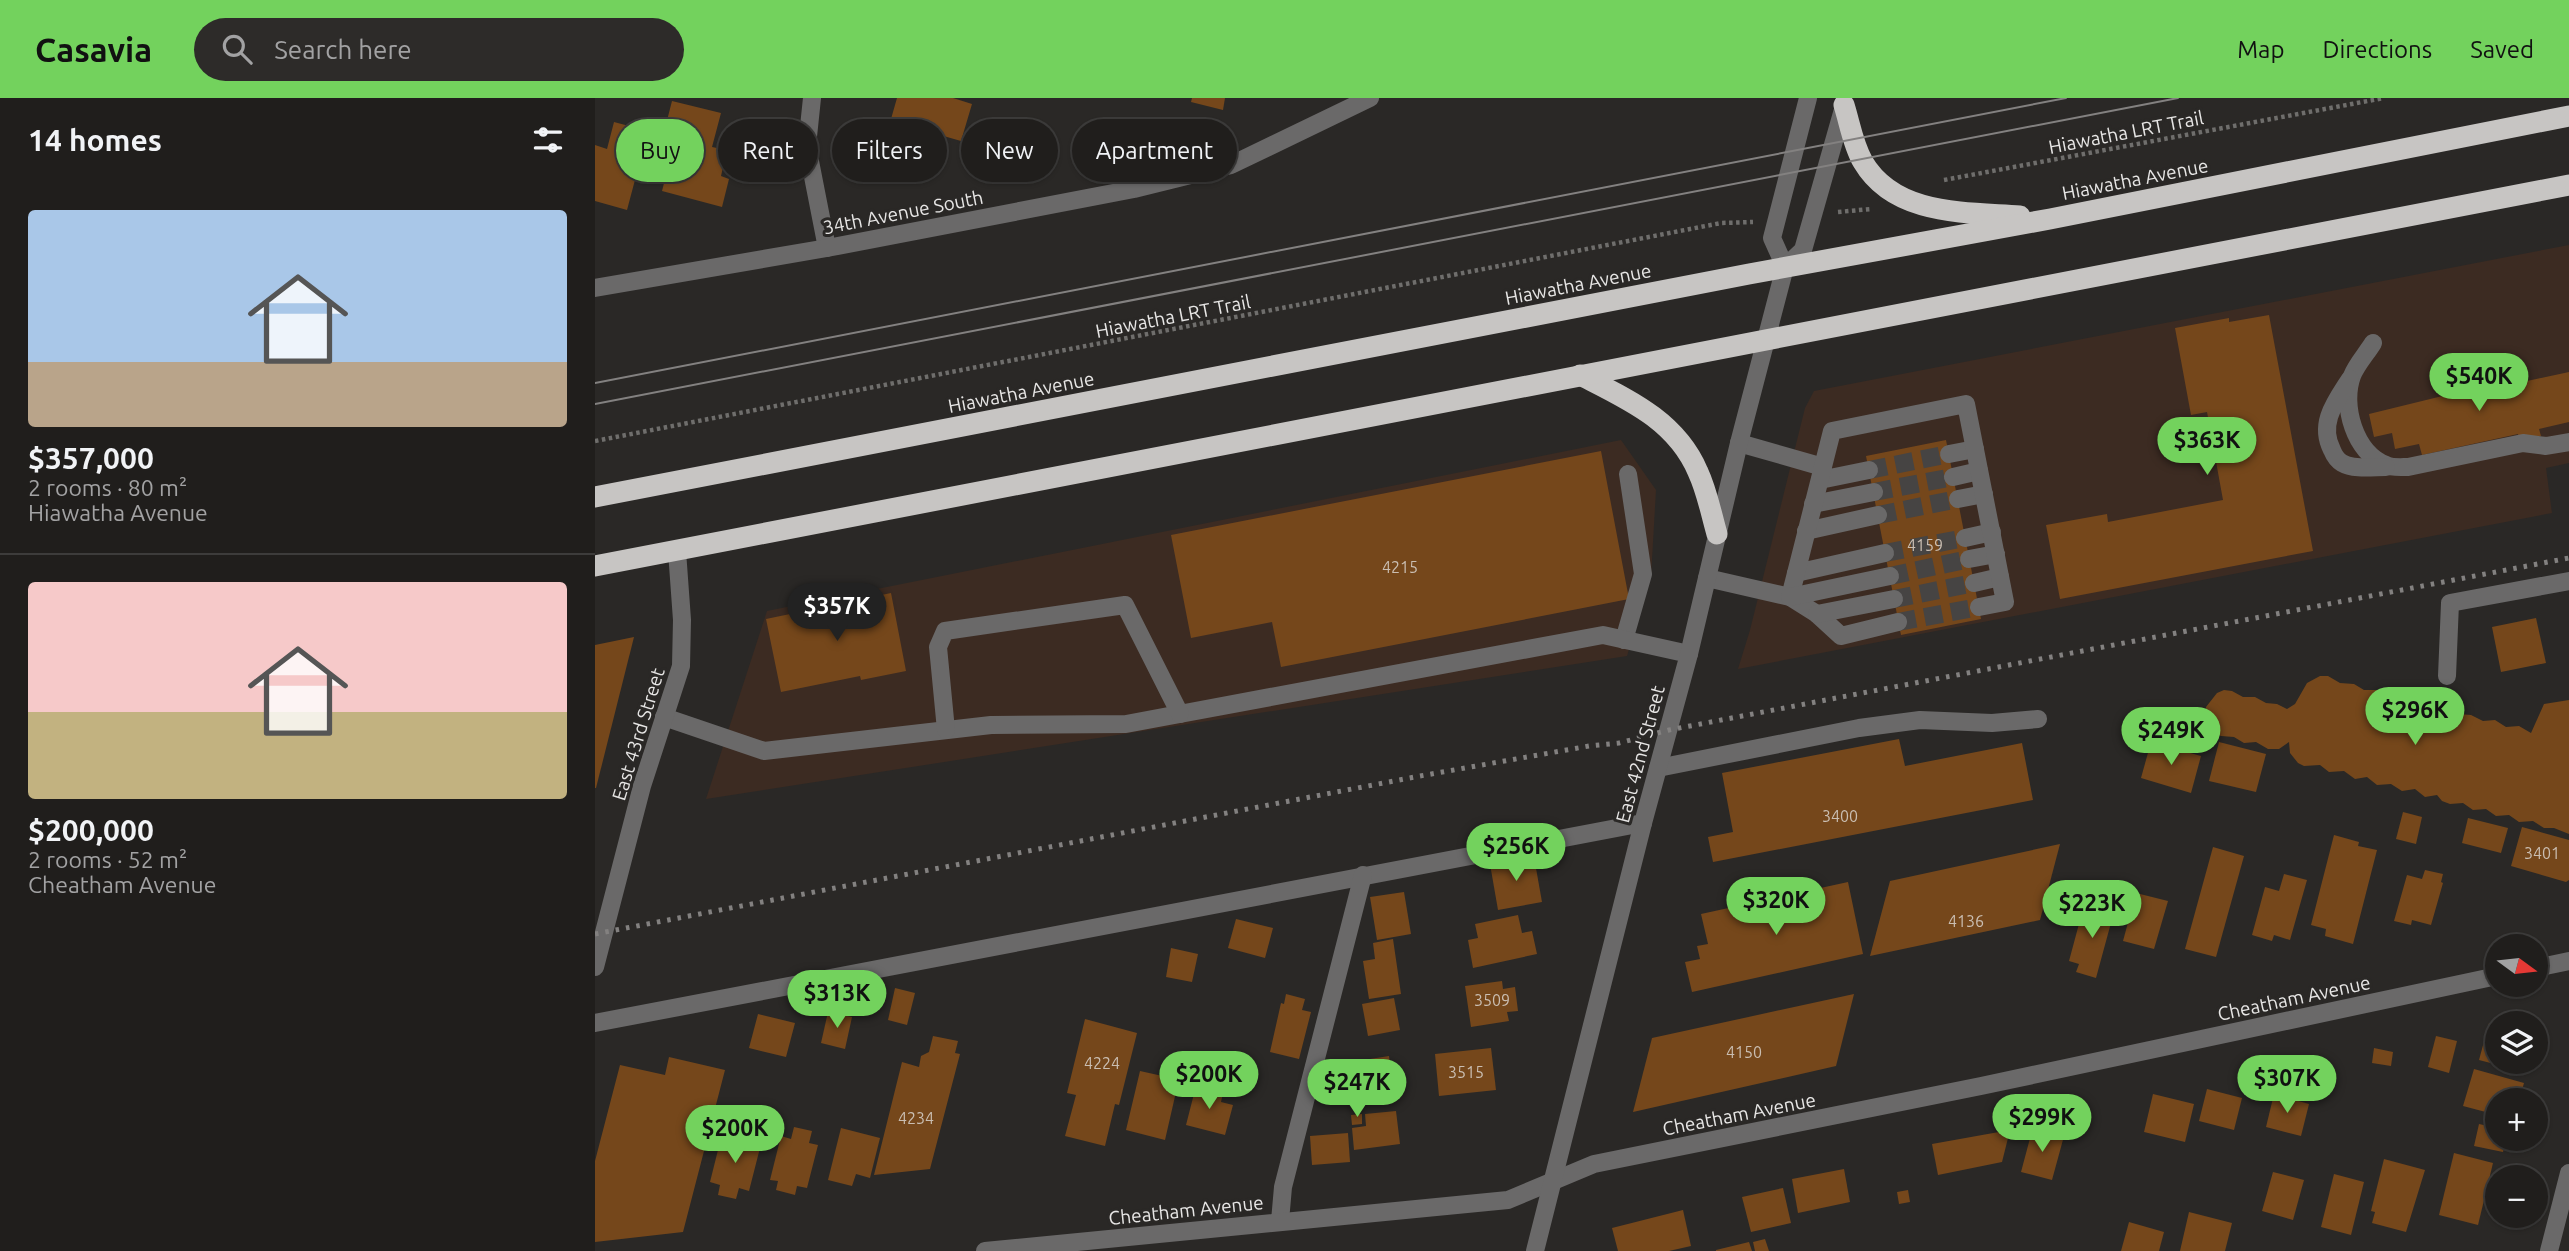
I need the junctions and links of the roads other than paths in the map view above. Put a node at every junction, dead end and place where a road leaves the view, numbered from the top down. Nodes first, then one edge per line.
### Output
1 (812, 98) edge
2 (1370, 98) edge
3 (1808, 98) edge
4 (1845, 102) edge
5 (2569, 116) edge
6 (2569, 185) edge
7 (2050, 219) junction
8 (827, 248) junction
9 (1785, 267) junction
10 (595, 288) edge
11 (1767, 339) junction
12 (2373, 343) dead end
13 (1580, 375) junction
14 (2352, 376) junction
15 (2569, 442) edge
16 (1739, 443) junction
17 (1975, 449) junction
18 (1949, 454) tunnel mouth
19 (2388, 467) junction
20 (1869, 470) tunnel mouth
21 (1979, 471) junction
22 (1821, 473) junction
23 (1628, 474) dead end
24 (1953, 477) tunnel mouth
25 (1874, 492) tunnel mouth
26 (1984, 494) junction
27 (595, 497) edge
28 (1958, 499) tunnel mouth
29 (1813, 504) junction
30 (1878, 515) tunnel mouth
31 (1806, 531) junction
32 (1992, 533) junction
33 (1717, 534) junction
34 (1965, 538) tunnel mouth
35 (677, 551) junction
36 (1885, 553) tunnel mouth
37 (1996, 554) junction
38 (1969, 559) tunnel mouth
39 (595, 566) edge
40 (1796, 573) junction
41 (1890, 576) tunnel mouth
42 (2000, 577) junction
43 (1706, 578) junction
44 (2569, 581) edge
45 (1974, 583) tunnel mouth
46 (1790, 597) junction
47 (1894, 599) tunnel mouth
48 (1979, 607) tunnel mouth
49 (1817, 614) junction
50 (1898, 622) tunnel mouth
51 (1624, 640) junction
52 (1689, 654) junction
53 (2447, 676) dead end
54 (1180, 714) junction
55 (664, 717) junction
56 (2038, 719) dead end
57 (946, 730) junction
58 (1658, 768) junction
59 (1643, 823) junction
60 (1363, 875) junction
61 (2569, 961) edge
62 (2548, 965) edge
63 (595, 967) edge
64 (2485, 979) edge
65 (595, 1023) edge
66 (2569, 1173) edge
67 (1552, 1183) junction
68 (1280, 1221) junction
69 (985, 1251) edge
70 (1535, 1251) edge
71 (2549, 1251) edge

1 - 8 street
2 - 8 street, 34th Avenue South
3 - 9 street
4 - 7 highway
4 - 9 street, East 42nd Street
5 - 7 highway, Hiawatha Avenue
6 - 11 highway
7 - 9 highway, Hiawatha Avenue
8 - 10 street, 34th Avenue South
9 - 11 street, East 42nd Street
9 - 27 highway, Hiawatha Avenue
11 - 13 highway
11 - 16 street, East 42nd Street
12 - 14 street
13 - 33 highway
13 - 35 highway
14 - 19 street
14 - 19 street
15 - 19 street
16 - 22 street
16 - 33 street, East 42nd Street
17 - 18 street
17 - 21 street
17 - 22 street
20 - 22 street
21 - 24 street
21 - 26 street
22 - 29 street
23 - 51 street
25 - 29 street
26 - 28 street
26 - 32 street
29 - 31 street
30 - 31 street
31 - 40 street
32 - 34 street
32 - 37 street
33 - 43 street, East 42nd Street
35 - 39 highway
35 - 55 street, East 43rd Street
36 - 40 street
37 - 38 street
37 - 42 street
40 - 46 street
41 - 46 street
42 - 45 street
42 - 48 street
43 - 46 street
43 - 52 street, East 42nd Street
44 - 53 street
46 - 49 street
47 - 49 street
49 - 50 street
51 - 52 street
51 - 54 street
52 - 58 street, East 42nd Street
54 - 57 street
54 - 57 street
55 - 57 street
55 - 63 street, East 43rd Street
56 - 58 street
58 - 59 street, East 42nd Street
59 - 60 street
59 - 67 street, East 42nd Street
60 - 65 street
60 - 68 street
61 - 62 street
64 - 67 street, Cheatham Avenue
66 - 71 street
67 - 68 street, Cheatham Avenue
67 - 70 street, East 42nd Street
68 - 69 street, Cheatham Avenue

